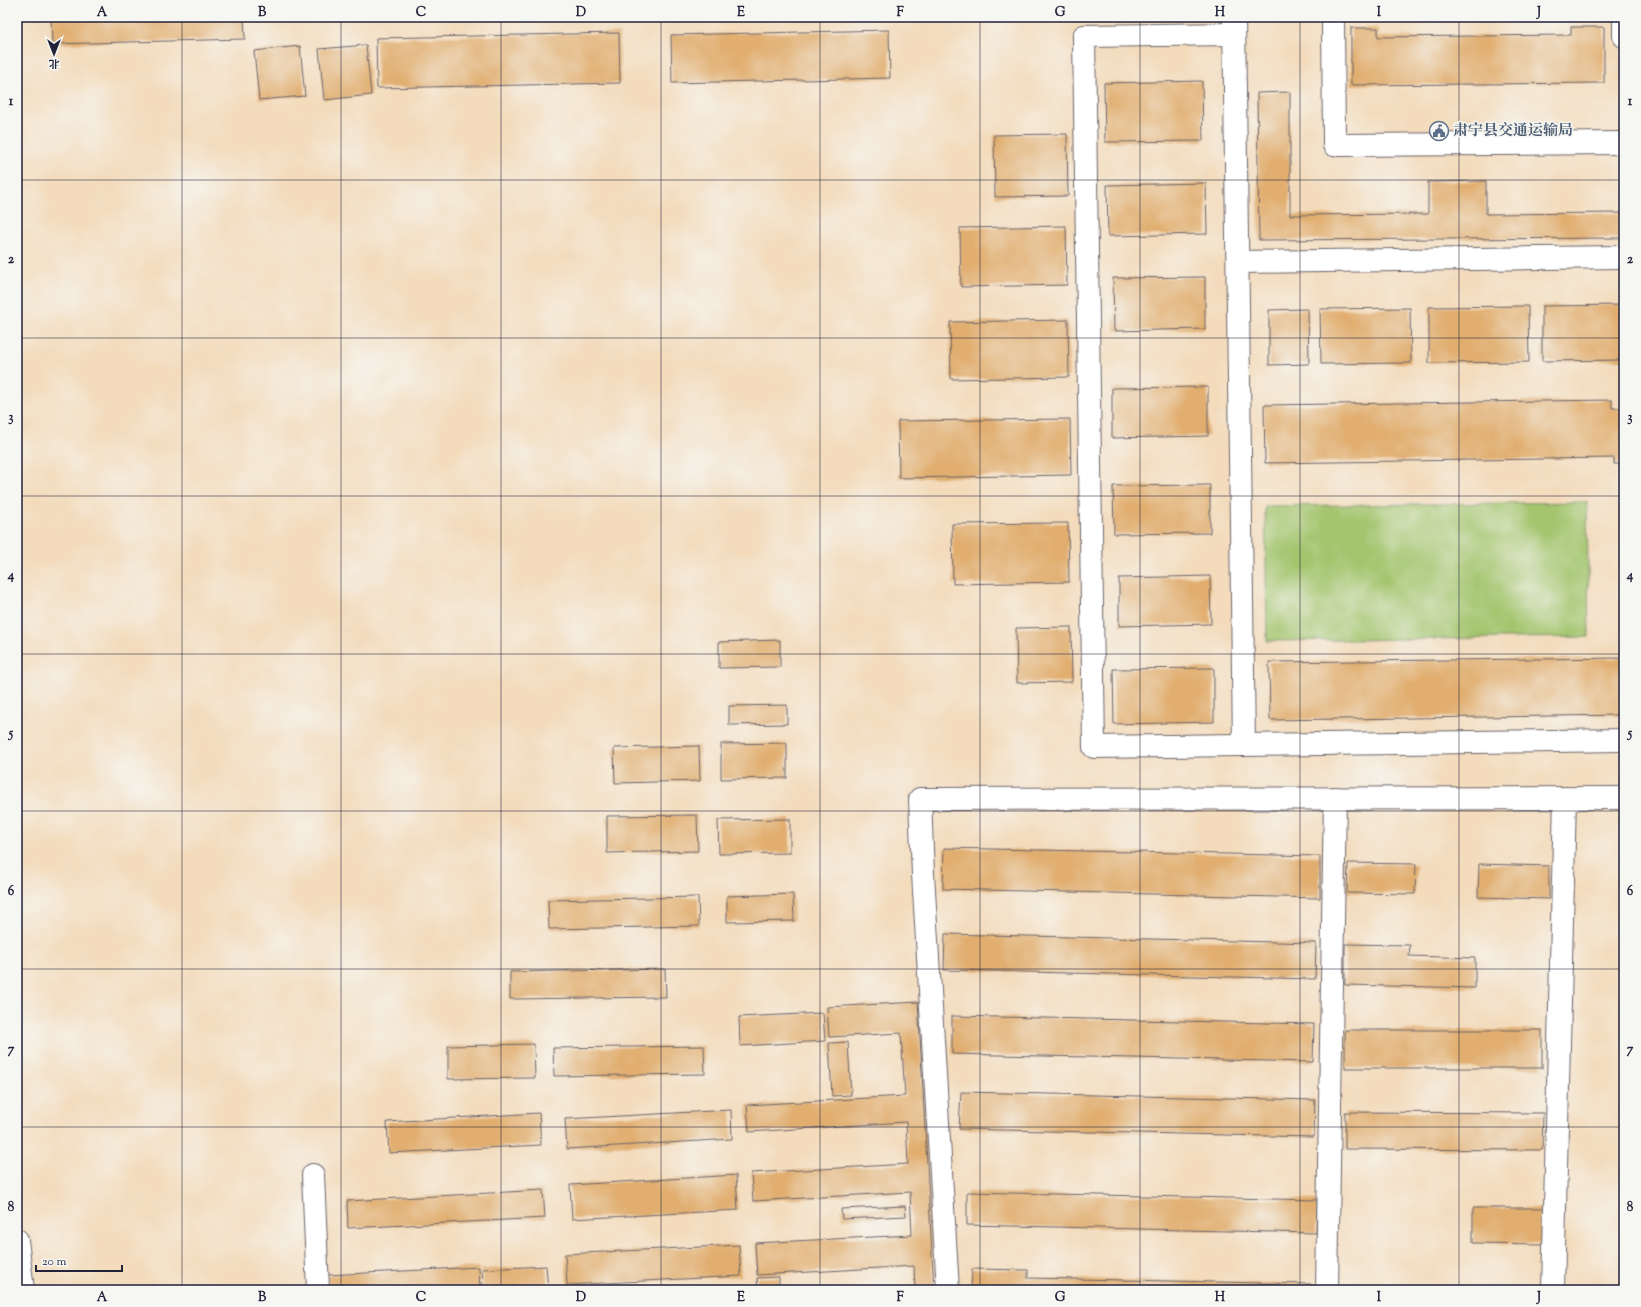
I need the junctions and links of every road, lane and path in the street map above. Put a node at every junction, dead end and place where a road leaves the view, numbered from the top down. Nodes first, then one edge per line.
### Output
1 (1333, 17) edge
2 (1624, 17) edge
3 (1234, 25) edge
4 (1624, 36) edge
5 (1624, 144) edge
6 (1624, 257) edge
7 (1238, 262) junction
8 (1624, 740) edge
9 (1244, 745) junction
10 (1335, 798) junction
11 (1565, 798) junction
12 (1624, 798) edge
13 (313, 1175) dead end
14 (17, 1240) edge
15 (23, 1290) edge
16 (318, 1290) edge
17 (948, 1290) edge
18 (1327, 1290) edge
19 (1553, 1290) edge

1 - 5 street
2 - 4 street
3 - 7 street
3 - 9 street
6 - 7 street
7 - 9 street
8 - 9 street
10 - 11 street
10 - 17 street
10 - 18 street
11 - 12 street
11 - 19 street
13 - 16 street
14 - 15 street

